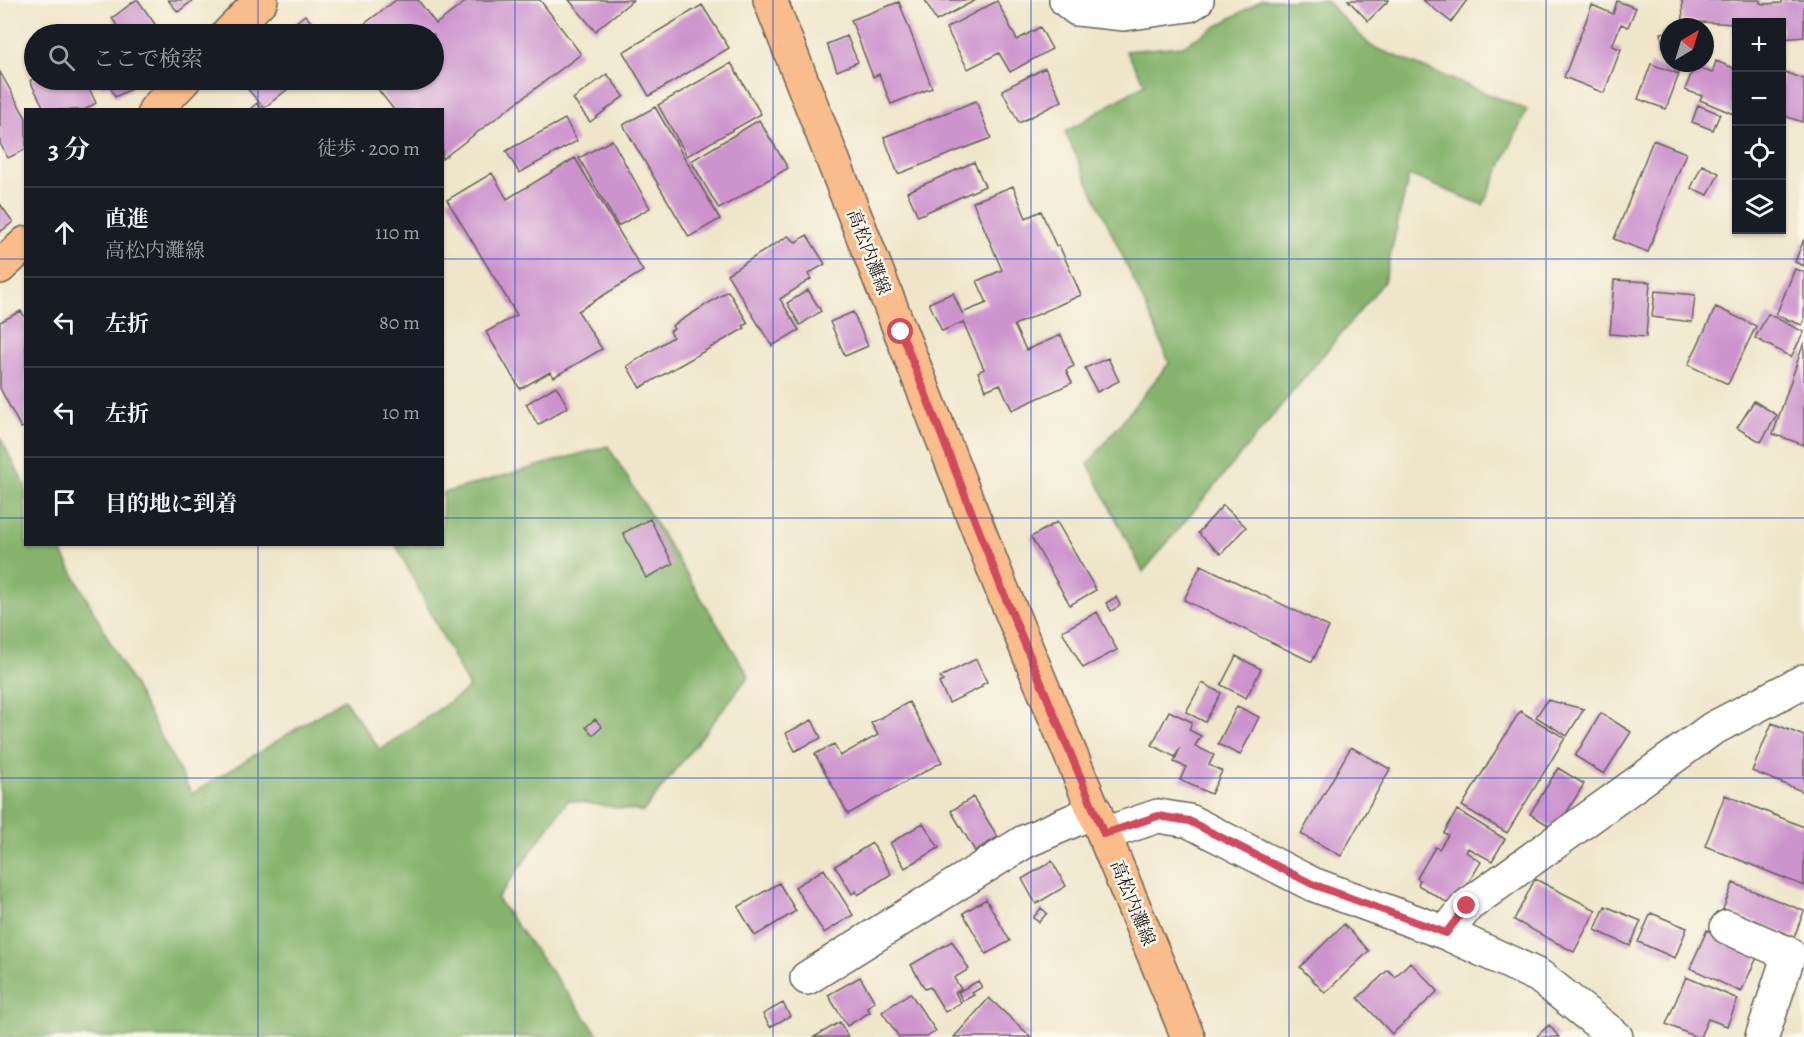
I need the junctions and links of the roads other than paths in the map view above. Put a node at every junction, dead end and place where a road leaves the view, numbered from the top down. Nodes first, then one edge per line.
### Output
1 (261, 0) edge
2 (770, 0) edge
3 (1066, 0) edge
4 (1197, 0) edge
5 (238, 24) edge
6 (174, 90) edge
7 (157, 108) edge
8 (24, 245) edge
9 (0, 267) edge
10 (1804, 681) edge
11 (1100, 822) junction
12 (1727, 927) dead end
13 (1446, 933) junction
14 (807, 978) dead end
15 (1188, 1037) edge
16 (1616, 1037) edge
17 (1762, 1037) edge

1 - 5 main road
2 - 11 main road, 高松内灘線
3 - 4 street
6 - 7 main road
8 - 9 main road
10 - 13 street
11 - 13 street
11 - 14 street
11 - 15 main road, 高松内灘線
12 - 17 street
13 - 16 street

